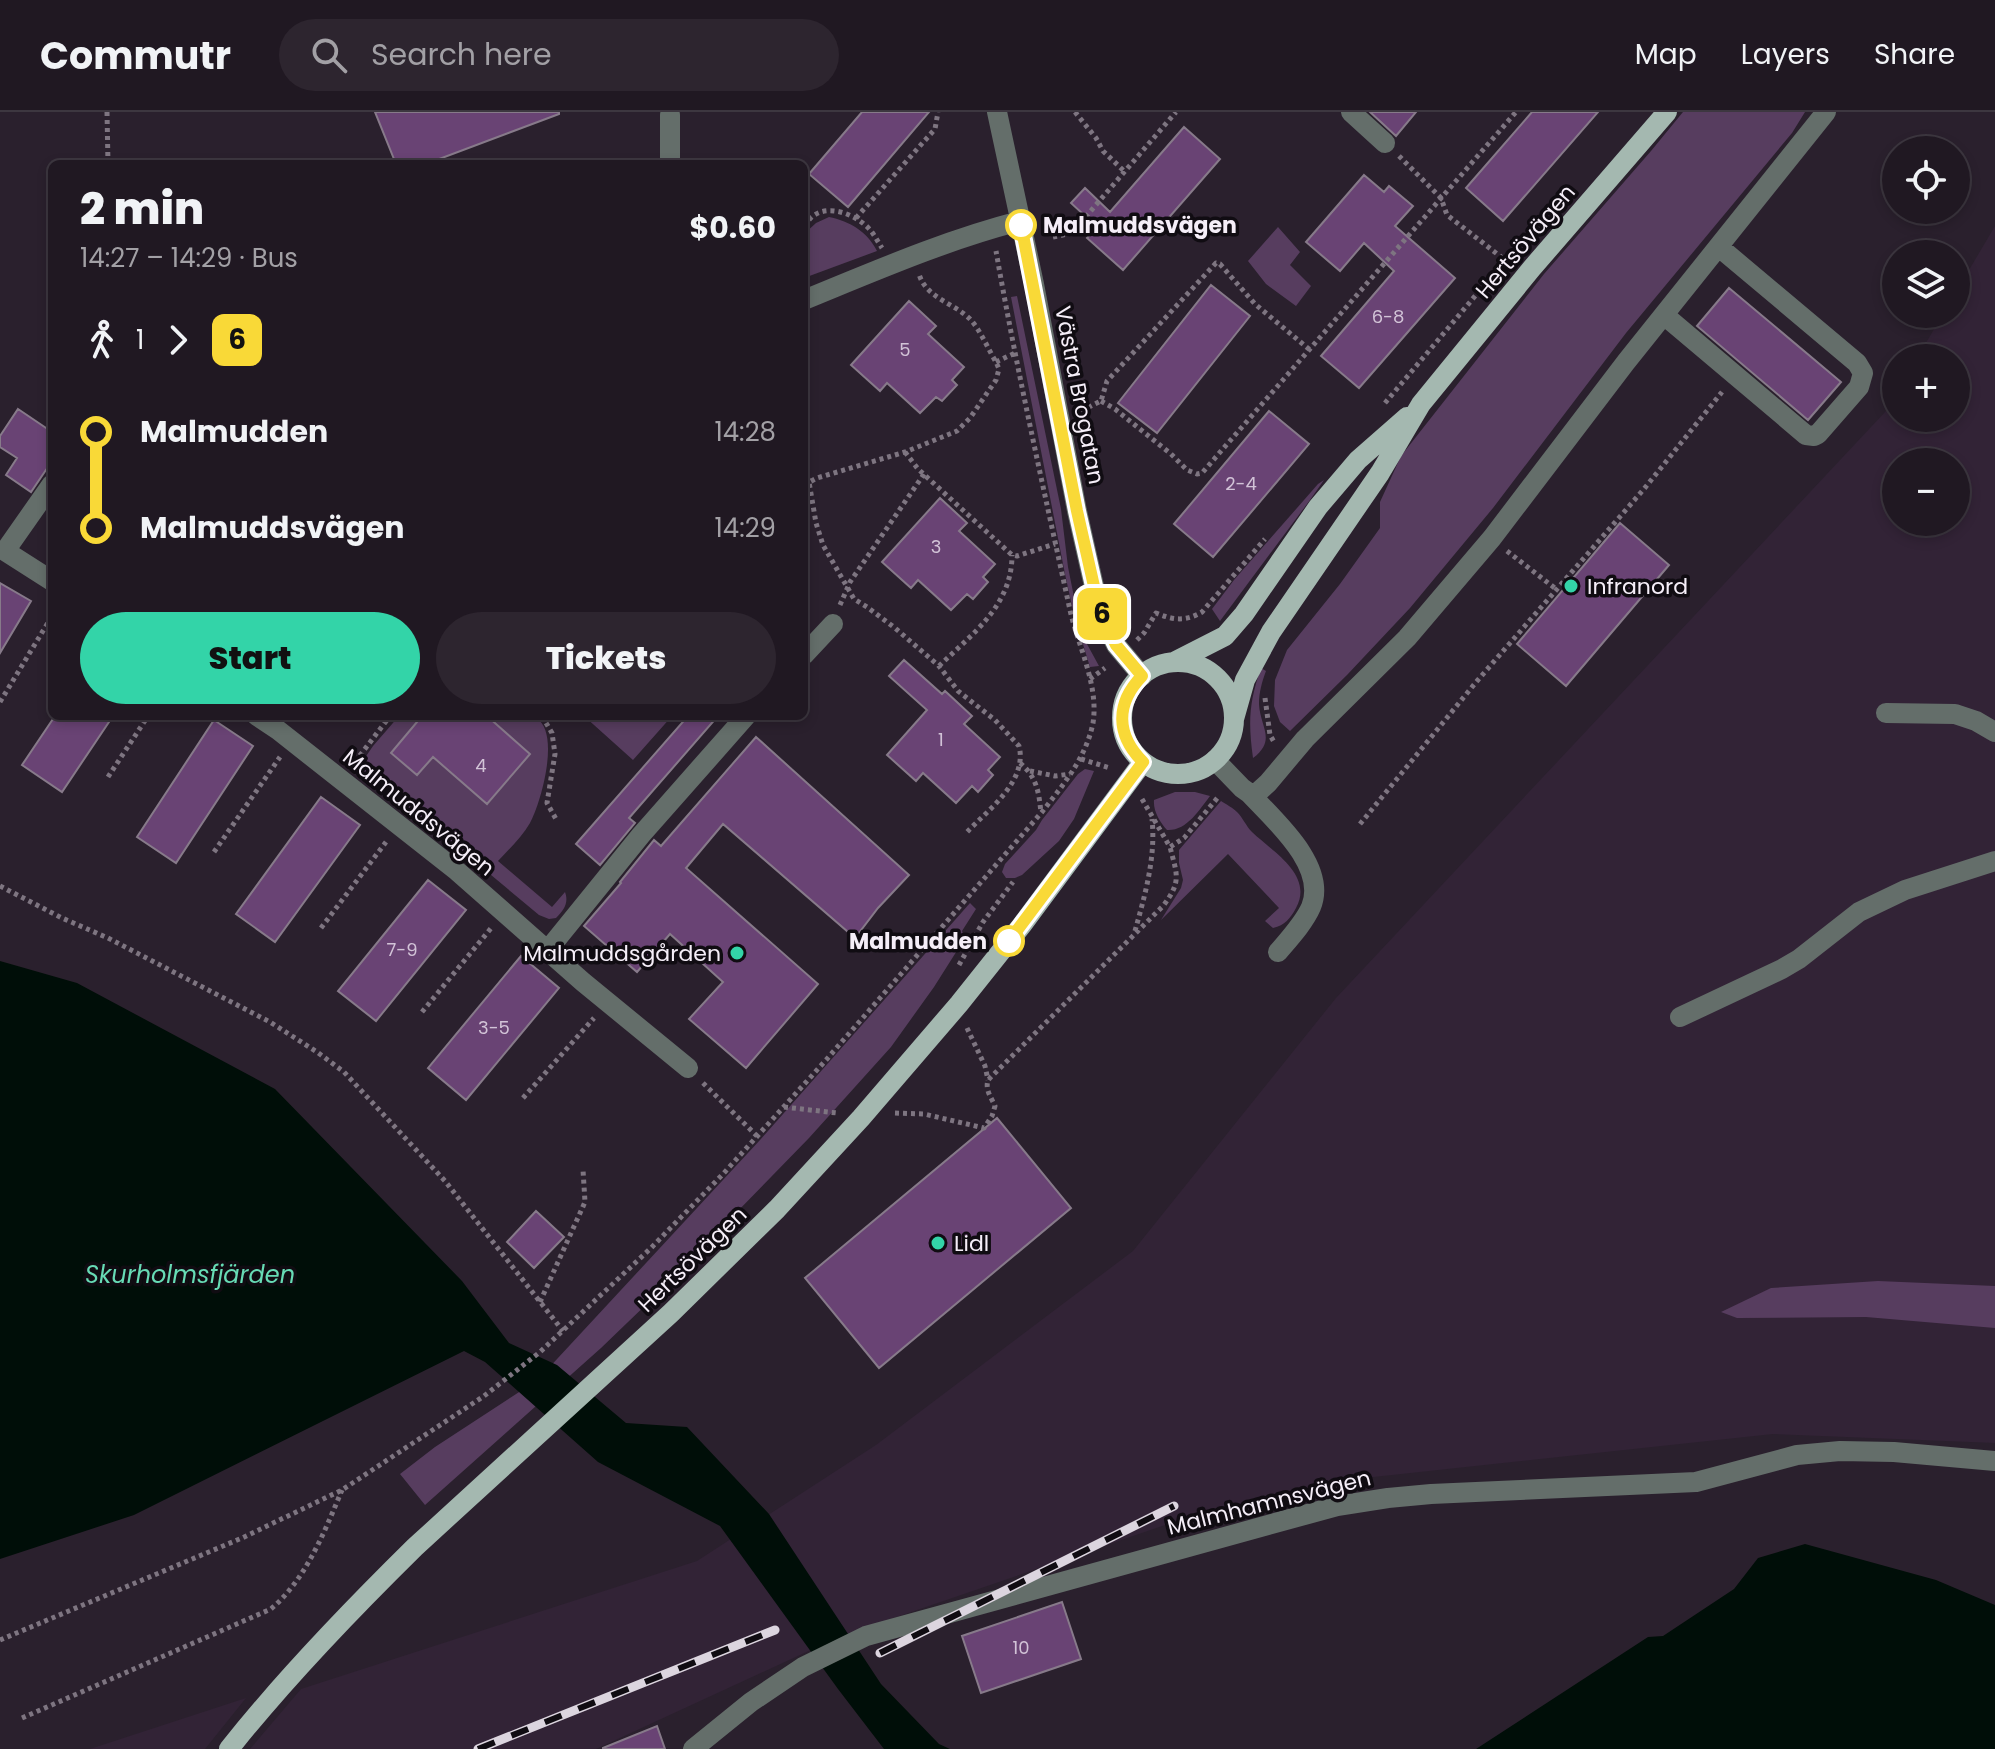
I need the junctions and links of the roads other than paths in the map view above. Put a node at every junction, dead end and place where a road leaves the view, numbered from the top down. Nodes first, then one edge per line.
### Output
1 (997, 112) edge
2 (1351, 112) edge
3 (1667, 112) edge
4 (1826, 112) edge
5 (670, 115) dead end
6 (1385, 143) road end
7 (670, 160) edge
8 (1020, 221) junction
9 (1719, 247) junction
10 (808, 298) edge
11 (1664, 315) junction
12 (1421, 404) junction
13 (48, 489) edge
14 (3, 549) edge
15 (48, 578) edge
16 (833, 624) road end
17 (808, 651) edge
18 (1174, 662) junction
19 (1142, 676) junction
20 (1886, 713) dead end
21 (1234, 719) junction
22 (263, 720) edge
23 (742, 720) edge
24 (1995, 732) edge
25 (1215, 760) junction
26 (1143, 762) junction
27 (1249, 793) junction
28 (1995, 861) edge
29 (547, 951) junction
30 (1278, 952) dead end
31 (1680, 1017) dead end
32 (688, 1068) road end
33 (1995, 1461) edge
34 (229, 1749) edge
35 (693, 1749) edge

1 - 8 street, Västra Brogatan
2 - 6 street
3 - 12 main road, Hertsövägen
4 - 9 street
5 - 7 street
8 - 10 street
8 - 19 street, Västra Brogatan
9 - 11 street
9 - 11 street
11 - 27 street
12 - 18 main road, Hertsövägen
12 - 21 main road, Hertsövägen
13 - 14 street
14 - 15 street
16 - 17 street
18 - 19 main road
18 - 21 main road
19 - 26 main road
20 - 24 street
21 - 25 main road
22 - 29 street, Malmuddsvägen
23 - 29 street
25 - 26 main road
25 - 27 street
26 - 34 main road, Hertsövägen
27 - 30 street
28 - 31 street
29 - 32 street, Malmuddsvägen
33 - 35 street, Malmhamnsvägen

